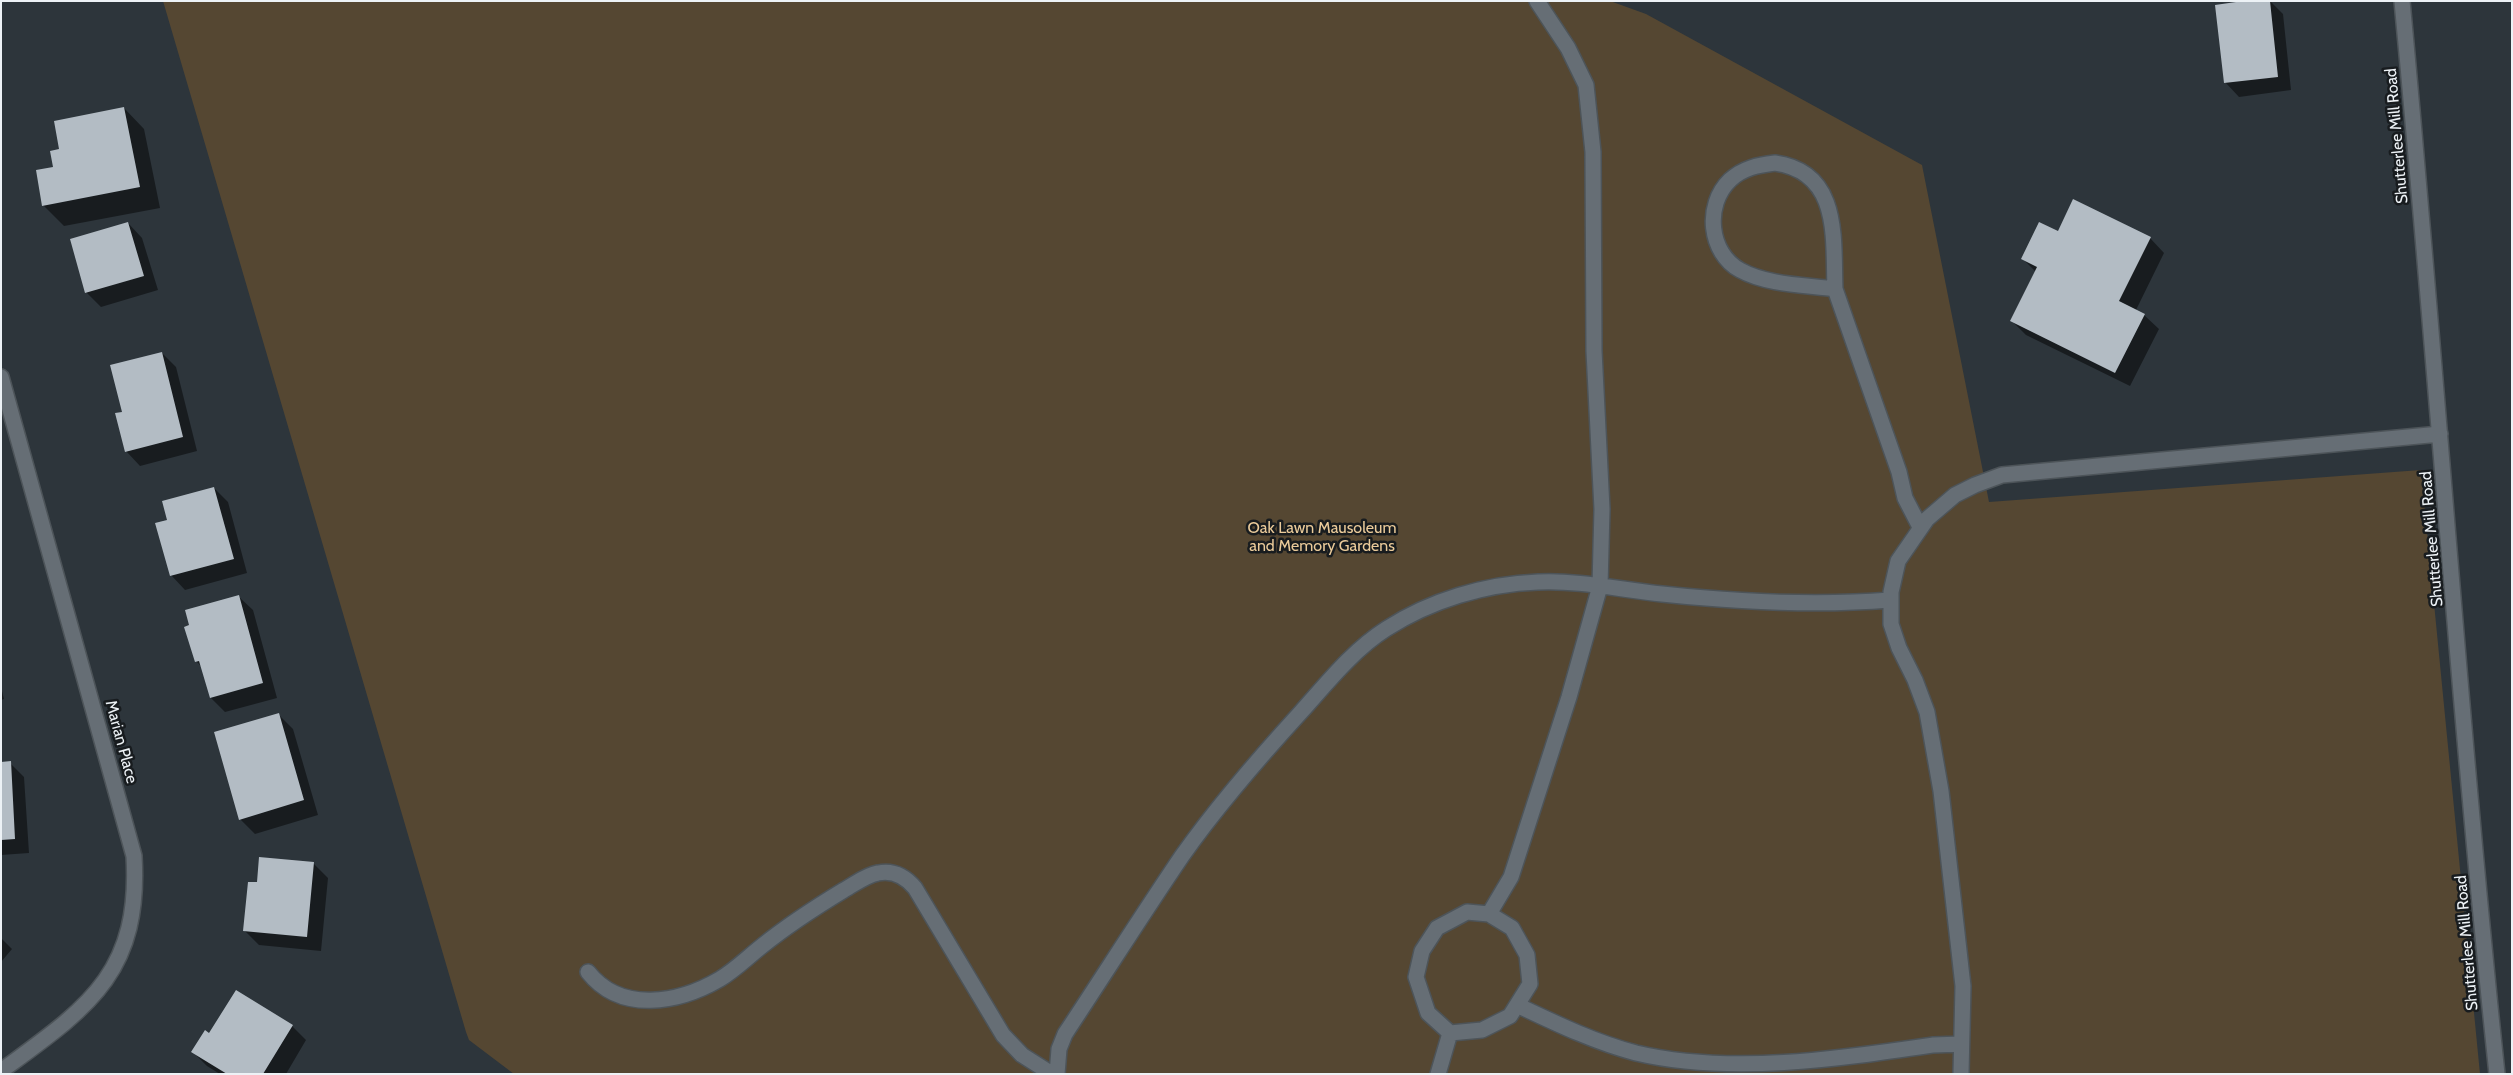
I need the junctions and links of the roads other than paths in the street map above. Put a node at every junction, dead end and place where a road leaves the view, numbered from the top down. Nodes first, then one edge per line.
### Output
1 (1537, 1) edge
2 (2402, 1) edge
3 (1834, 289) junction
4 (1, 377) edge
5 (2440, 434) junction
6 (1920, 527) junction
7 (1600, 586) junction
8 (1890, 600) junction
9 (1489, 914) junction
10 (588, 972) dead end
11 (1517, 1005) junction
12 (1450, 1033) junction
13 (1961, 1044) junction
14 (1, 1072) edge
15 (1052, 1074) edge
16 (1057, 1074) edge
17 (1438, 1074) edge
18 (1961, 1074) edge
19 (2497, 1074) edge

1 - 7 street
2 - 5 street, Shutterlee Mill Road
3 - 3 street
3 - 6 street
4 - 14 street, Marian Place
5 - 6 street
5 - 19 street, Shutterlee Mill Road
6 - 8 street
7 - 8 street
7 - 9 street
7 - 16 street
8 - 13 street
9 - 11 street
9 - 12 street
10 - 15 street
11 - 12 street
11 - 13 street
12 - 17 street
13 - 18 street

